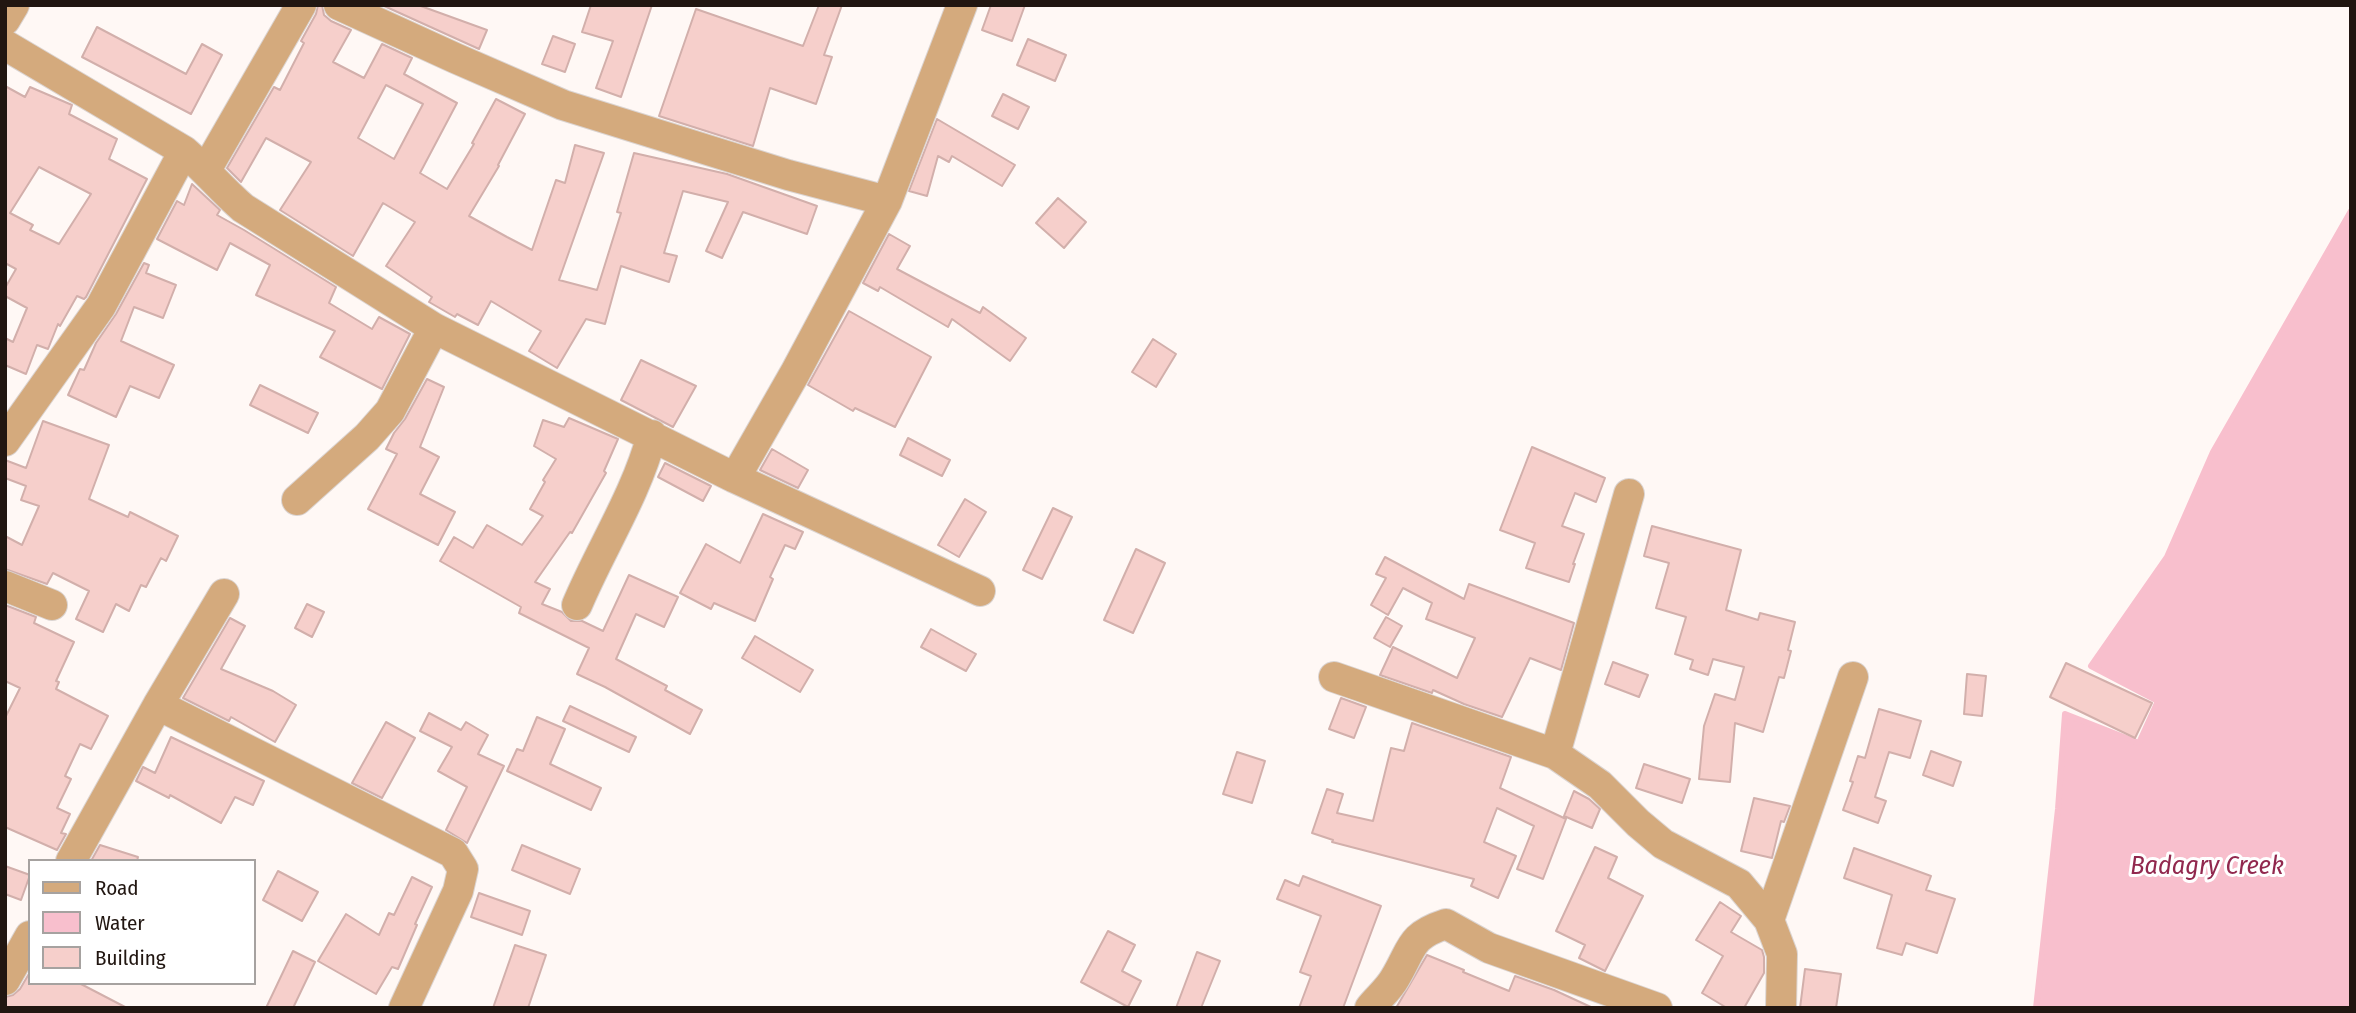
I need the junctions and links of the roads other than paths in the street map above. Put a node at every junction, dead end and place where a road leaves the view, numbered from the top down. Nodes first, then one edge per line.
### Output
1 (13, 5) edge
2 (301, 5) edge
3 (339, 5) edge
4 (962, 5) edge
5 (5, 20) edge
6 (5, 45) edge
7 (195, 161) junction
8 (887, 201) junction
9 (434, 328) junction
10 (652, 435) junction
11 (5, 441) edge
12 (734, 478) junction
13 (1629, 494) dead end
14 (297, 500) dead end
15 (5, 586) edge
16 (980, 591) dead end
17 (224, 594) dead end
18 (52, 605) dead end
19 (577, 605) dead end
20 (1334, 677) dead end
21 (1853, 677) dead end
22 (158, 705) junction
23 (1555, 754) junction
24 (72, 859) edge
25 (1769, 920) junction
26 (28, 940) edge
27 (5, 980) edge
28 (404, 1008) edge
29 (1370, 1008) edge
30 (1657, 1008) edge
31 (1781, 1008) edge

1 - 5 street
2 - 7 street
3 - 8 street
4 - 8 street
6 - 7 street
7 - 9 street
7 - 11 street
8 - 12 street
9 - 10 street
9 - 14 street
10 - 12 street
10 - 19 street
12 - 16 street
13 - 23 street
15 - 18 street
17 - 22 street
20 - 23 street
21 - 25 street
22 - 24 street
22 - 28 street
23 - 25 street
25 - 31 street
26 - 27 street
29 - 30 street

